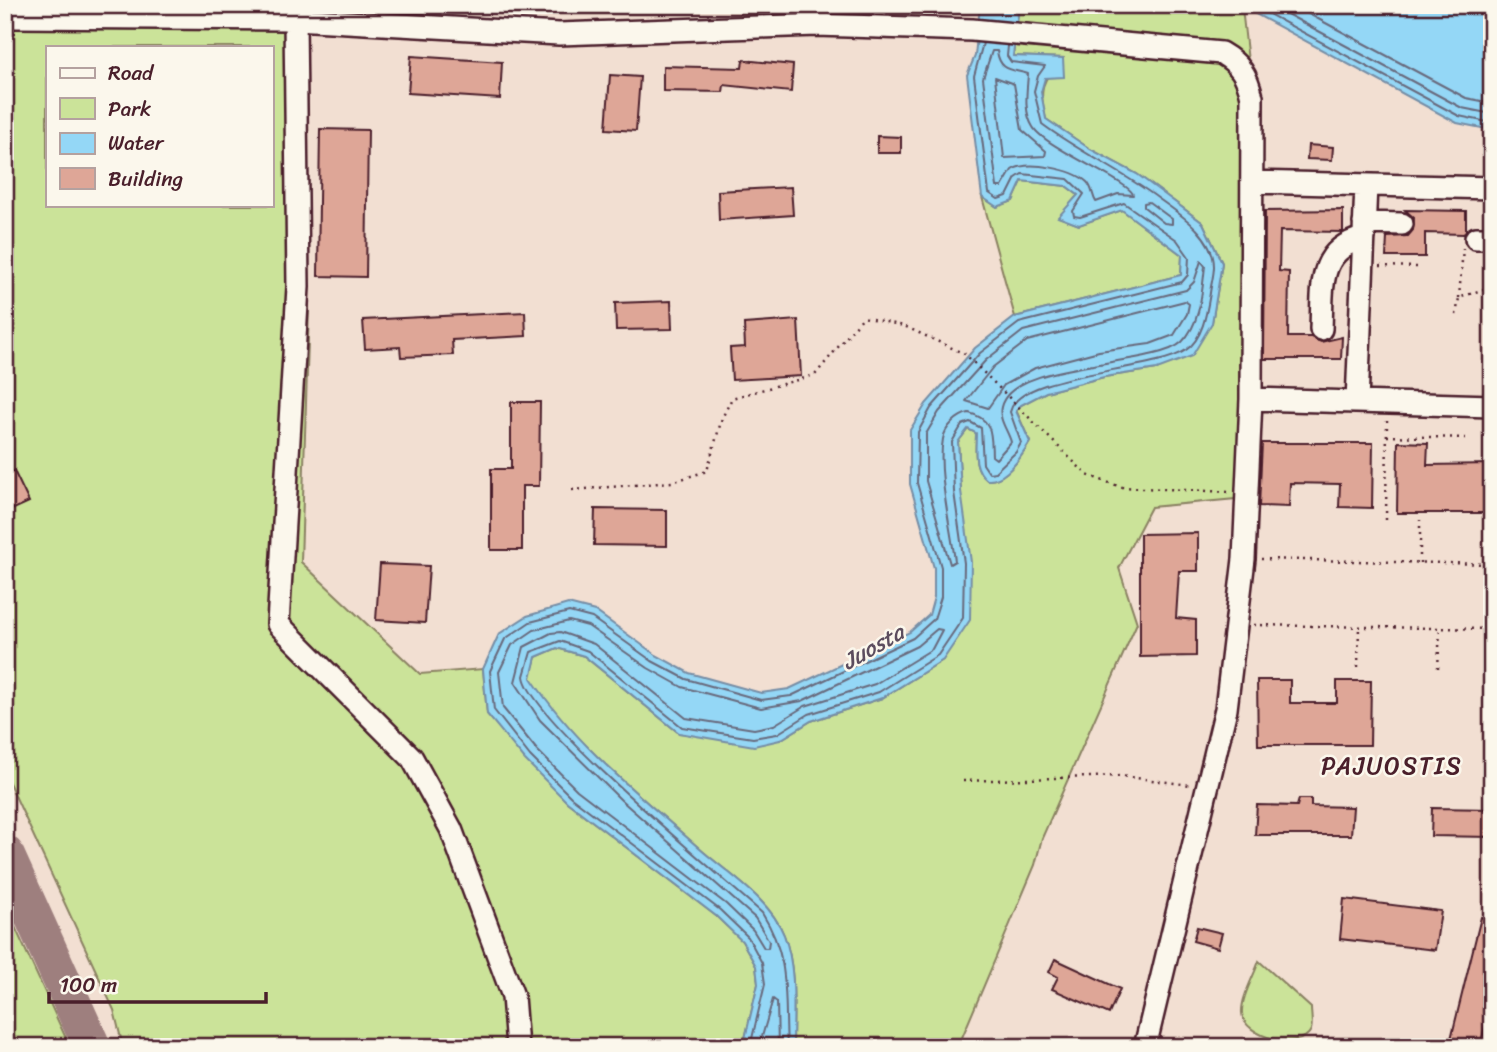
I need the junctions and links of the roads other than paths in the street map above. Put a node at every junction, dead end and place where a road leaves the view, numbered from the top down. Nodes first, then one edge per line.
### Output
1 (819, 15) edge
2 (13, 17) dead end
3 (295, 19) junction
4 (1252, 182) junction
5 (1366, 185) junction
6 (1492, 188) edge
7 (1402, 224) dead end
8 (1364, 230) junction
9 (1321, 329) dead end
10 (1251, 399) junction
11 (1357, 402) junction
12 (1492, 406) edge
13 (517, 1047) edge
14 (1145, 1047) edge

1 - 3 street
1 - 4 street
2 - 3 street
3 - 13 street
4 - 5 street
4 - 10 street
5 - 6 street
5 - 8 street
7 - 8 street
8 - 9 street
8 - 11 street
10 - 11 street
10 - 14 street
11 - 12 street

